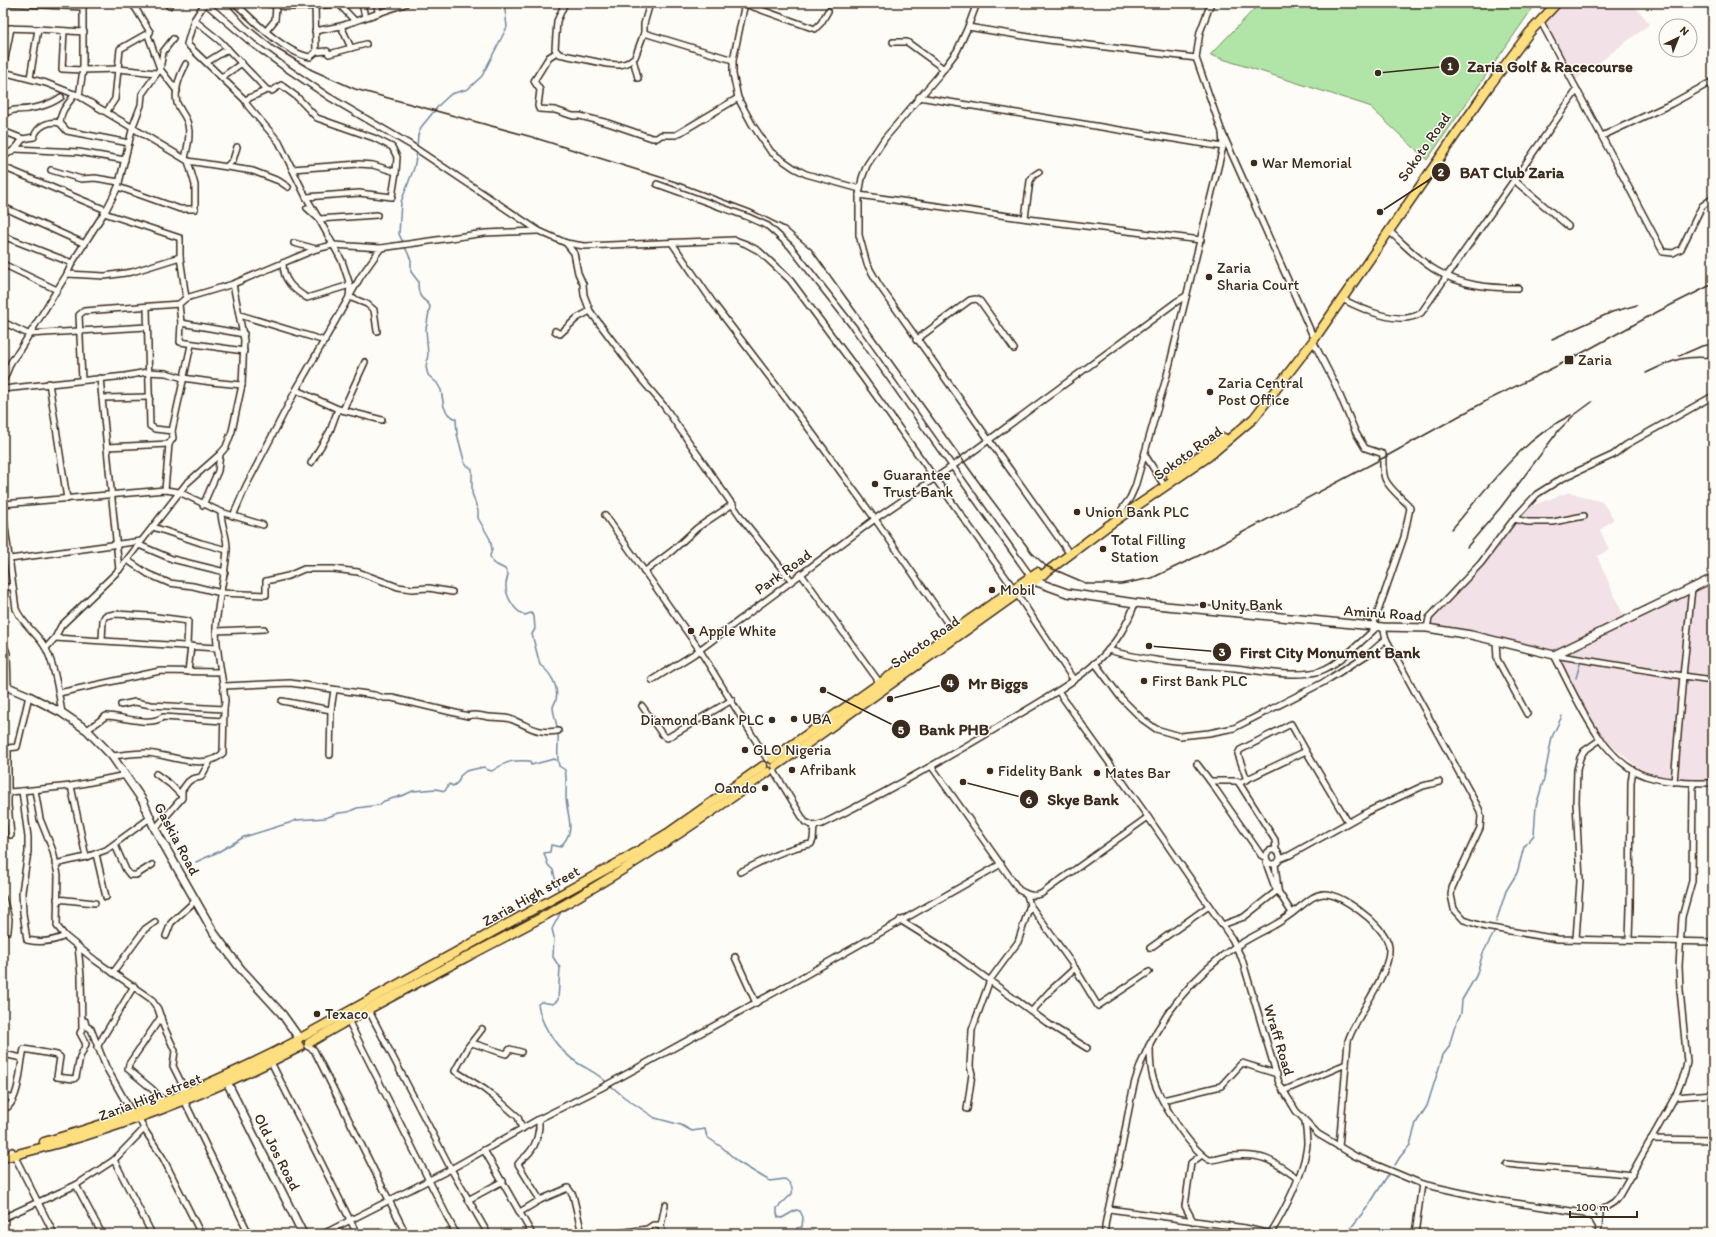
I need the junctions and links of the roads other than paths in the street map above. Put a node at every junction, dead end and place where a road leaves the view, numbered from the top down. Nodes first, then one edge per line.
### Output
1 (3, 3) edge
2 (131, 3) edge
3 (205, 3) edge
4 (235, 3) edge
5 (267, 3) edge
6 (362, 3) edge
7 (377, 3) edge
8 (565, 3) edge
9 (650, 3) edge
10 (977, 3) edge
11 (1211, 3) edge
12 (1550, 3) edge
13 (1557, 3) edge
14 (339, 4) edge
15 (405, 4) edge
16 (745, 4) edge
17 (83, 5) edge
18 (296, 5) edge
19 (315, 5) edge
20 (276, 6) junction
21 (828, 11) dead end
22 (378, 13) junction
23 (366, 17) junction
24 (194, 20) junction
25 (1540, 20) junction
26 (355, 21) junction
27 (341, 26) junction
28 (968, 27) junction
29 (3, 28) edge
30 (11, 28) junction
31 (38, 29) junction
32 (64, 31) junction
33 (266, 31) junction
34 (315, 31) junction
35 (84, 32) junction
36 (150, 32) junction
37 (644, 33) junction
38 (173, 39) dead end
39 (893, 42) dead end
40 (366, 44) dead end
41 (350, 48) junction
42 (228, 49) junction
43 (316, 52) junction
44 (557, 52) junction
45 (1196, 58) junction
46 (633, 59) junction
47 (733, 60) junction
48 (207, 62) junction
49 (242, 63) junction
50 (186, 64) dead end
51 (118, 69) junction
52 (944, 69) junction
53 (83, 70) junction
54 (3, 71) edge
55 (158, 71) junction
56 (222, 77) junction
57 (30, 78) junction
58 (638, 78) dead end
59 (1713, 81) edge
60 (267, 90) junction
61 (1577, 90) junction
62 (177, 91) junction
63 (77, 95) junction
64 (61, 97) dead end
65 (738, 98) junction
66 (919, 98) junction
67 (245, 100) junction
68 (107, 111) junction
69 (3, 113) edge
70 (60, 123) junction
71 (133, 126) junction
72 (3, 131) edge
73 (1222, 132) junction
74 (1602, 136) junction
75 (23, 139) junction
76 (129, 143) junction
77 (237, 147) dead end
78 (1223, 148) junction
79 (16, 149) junction
80 (3, 157) edge
81 (125, 160) junction
82 (186, 160) junction
83 (227, 166) junction
84 (3, 167) edge
85 (292, 169) junction
86 (51, 170) dead end
87 (396, 172) junction
88 (1039, 172) dead end
89 (1514, 180) junction
90 (657, 184) dead end
91 (118, 185) junction
92 (288, 187) dead end
93 (860, 189) junction
94 (859, 195) junction
95 (306, 197) junction
96 (1713, 198) edge
97 (3, 207) edge
98 (307, 208) dead end
99 (105, 211) junction
100 (377, 215) dead end
101 (1025, 218) junction
102 (320, 219) junction
103 (1568, 226) dead end
104 (539, 231) junction
105 (1389, 231) junction
106 (3, 236) edge
107 (1201, 240) junction
108 (294, 243) dead end
109 (566, 243) junction
110 (672, 243) junction
111 (85, 244) junction
112 (333, 245) junction
113 (578, 245) junction
114 (381, 248) junction
115 (316, 249) junction
116 (574, 253) junction
117 (180, 258) junction
118 (283, 263) junction
119 (3, 264) edge
120 (72, 264) junction
121 (67, 274) junction
122 (1447, 276) junction
123 (233, 284) junction
124 (350, 285) junction
125 (1518, 288) dead end
126 (57, 290) junction
127 (1186, 296) junction
128 (349, 297) junction
129 (186, 298) junction
130 (1342, 299) junction
131 (179, 304) junction
132 (147, 308) junction
133 (590, 311) junction
134 (240, 315) junction
135 (3, 322) edge
136 (181, 322) junction
137 (147, 327) junction
138 (81, 330) junction
139 (554, 330) dead end
140 (377, 332) dead end
141 (28, 334) junction
142 (244, 334) junction
143 (1312, 338) junction
144 (916, 340) junction
145 (325, 341) junction
146 (191, 345) junction
147 (1014, 349) dead end
148 (244, 351) junction
149 (365, 362) dead end
150 (147, 372) junction
151 (100, 378) junction
152 (183, 378) junction
153 (82, 380) junction
154 (3, 382) edge
155 (49, 383) junction
156 (242, 385) junction
157 (3, 388) edge
158 (296, 390) junction
159 (1713, 396) edge
160 (150, 397) junction
161 (102, 398) junction
162 (340, 410) junction
163 (382, 420) dead end
164 (172, 431) junction
165 (988, 440) junction
166 (170, 444) junction
167 (107, 447) junction
168 (220, 454) junction
169 (1145, 455) junction
170 (311, 462) dead end
171 (952, 467) junction
172 (935, 479) junction
173 (1162, 482) junction
174 (165, 490) junction
175 (179, 492) junction
176 (112, 495) junction
177 (67, 499) junction
178 (3, 504) edge
179 (733, 504) junction
180 (203, 505) junction
181 (1122, 509) junction
182 (3, 512) edge
183 (221, 512) junction
184 (605, 515) dead end
185 (232, 516) junction
186 (1584, 516) dead end
187 (875, 519) junction
188 (1514, 519) junction
189 (263, 525) dead end
190 (153, 527) junction
191 (140, 543) junction
192 (116, 545) junction
193 (227, 550) junction
194 (1067, 550) junction
195 (10, 559) junction
196 (127, 560) junction
197 (119, 570) junction
198 (225, 572) junction
199 (644, 572) junction
200 (802, 574) junction
201 (1713, 578) edge
202 (1032, 579) junction
203 (791, 580) junction
204 (3, 586) edge
205 (13, 587) junction
206 (1692, 588) junction
207 (452, 592) dead end
208 (1016, 592) junction
209 (221, 593) junction
210 (1135, 603) junction
211 (1378, 627) junction
212 (1428, 628) junction
213 (264, 629) dead end
214 (216, 631) junction
215 (953, 631) junction
216 (55, 638) junction
217 (102, 640) junction
218 (1386, 640) junction
219 (1496, 641) junction
220 (3, 643) edge
221 (189, 646) junction
222 (46, 648) junction
223 (217, 648) junction
224 (699, 649) junction
225 (1108, 650) junction
226 (1554, 655) junction
227 (1095, 663) junction
228 (188, 672) junction
229 (220, 672) junction
230 (1683, 676) junction
231 (1073, 679) junction
232 (652, 680) dead end
233 (1713, 680) edge
234 (880, 683) junction
235 (6, 686) edge
236 (224, 686) junction
237 (334, 690) junction
238 (1058, 691) junction
239 (59, 693) junction
240 (29, 696) junction
241 (732, 700) junction
242 (282, 701) dead end
243 (121, 705) dead end
244 (642, 706) dead end
245 (224, 709) junction
246 (331, 710) junction
247 (62, 713) junction
248 (1527, 714) dead end
249 (223, 721) junction
250 (87, 730) junction
251 (558, 731) dead end
252 (1601, 739) junction
253 (1306, 751) junction
254 (330, 755) dead end
255 (112, 756) junction
256 (210, 760) junction
257 (1197, 764) dead end
258 (770, 766) junction
259 (932, 767) junction
260 (1633, 770) junction
261 (156, 774) dead end
262 (126, 775) junction
263 (1247, 780) junction
264 (1210, 781) junction
265 (1439, 782) dead end
266 (1674, 782) junction
267 (1239, 783) junction
268 (1692, 784) junction
269 (1713, 784) edge
270 (72, 786) junction
271 (35, 790) junction
272 (22, 791) junction
273 (8, 792) junction
274 (181, 795) junction
275 (1148, 816) junction
276 (150, 818) junction
277 (1348, 822) junction
278 (814, 826) junction
279 (155, 829) junction
280 (12, 835) dead end
281 (115, 845) junction
282 (1276, 850) junction
283 (96, 854) junction
284 (86, 857) junction
285 (1267, 859) junction
286 (1280, 859) junction
287 (55, 864) junction
288 (1001, 864) junction
289 (1275, 864) junction
290 (152, 865) dead end
291 (740, 872) dead end
292 (1278, 890) junction
293 (1027, 894) junction
294 (106, 897) dead end
295 (3, 898) edge
296 (57, 899) junction
297 (195, 901) junction
298 (95, 903) dead end
299 (1030, 905) junction
300 (1209, 906) junction
301 (1292, 913) junction
302 (900, 920) junction
303 (154, 922) dead end
304 (1222, 925) junction
305 (8, 931) dead end
306 (65, 936) junction
307 (166, 936) dead end
308 (1576, 939) junction
309 (1629, 940) junction
310 (1680, 941) junction
311 (1713, 942) edge
312 (78, 946) junction
313 (1236, 946) junction
314 (1150, 948) dead end
315 (735, 957) dead end
316 (1075, 968) junction
317 (1149, 972) dead end
318 (113, 973) junction
319 (990, 980) junction
320 (134, 986) junction
321 (756, 1003) junction
322 (82, 1008) junction
323 (368, 1009) junction
324 (1032, 1011) junction
325 (161, 1017) junction
326 (348, 1020) junction
327 (482, 1029) dead end
328 (303, 1042) junction
329 (472, 1043) junction
330 (1150, 1044) junction
331 (97, 1047) junction
332 (1087, 1048) dead end
333 (521, 1052) dead end
334 (3, 1054) edge
335 (22, 1058) junction
336 (271, 1062) junction
337 (1346, 1064) junction
338 (1277, 1074) junction
339 (227, 1082) junction
340 (1283, 1091) junction
341 (1713, 1094) edge
342 (3, 1095) edge
343 (186, 1096) junction
344 (1675, 1097) junction
345 (13, 1099) junction
346 (1163, 1100) junction
347 (164, 1101) junction
348 (3, 1107) edge
349 (967, 1109) dead end
350 (136, 1116) junction
351 (539, 1119) junction
352 (1305, 1122) junction
353 (522, 1128) junction
354 (144, 1129) junction
355 (1651, 1139) junction
356 (1713, 1140) edge
357 (1339, 1147) junction
358 (484, 1150) junction
359 (3, 1153) edge
360 (13, 1153) junction
361 (1202, 1155) junction
362 (3, 1158) edge
363 (114, 1160) junction
364 (1507, 1164) dead end
365 (451, 1168) junction
366 (1632, 1175) junction
367 (1297, 1178) junction
368 (428, 1180) junction
369 (503, 1181) junction
370 (1422, 1184) junction
371 (76, 1185) junction
372 (388, 1200) junction
373 (468, 1200) junction
374 (540, 1200) junction
375 (37, 1202) junction
376 (665, 1205) dead end
377 (1109, 1209) junction
378 (520, 1212) junction
379 (1585, 1212) junction
380 (1598, 1212) junction
381 (3, 1218) edge
382 (350, 1220) junction
383 (1193, 1220) junction
384 (661, 1225) junction
385 (1599, 1227) junction
386 (54, 1234) edge
387 (102, 1234) edge
388 (152, 1234) edge
389 (201, 1234) edge
390 (249, 1234) edge
391 (303, 1234) edge
392 (323, 1234) edge
393 (358, 1234) edge
394 (406, 1234) edge
395 (456, 1234) edge
396 (488, 1234) edge
397 (532, 1234) edge
398 (582, 1234) edge
399 (612, 1234) edge
400 (662, 1234) edge
401 (1105, 1234) edge
402 (1270, 1234) edge
403 (1415, 1234) edge
404 (1598, 1234) edge

1 - 17 street
2 - 36 street
3 - 24 street
3 - 104 street
4 - 33 street
5 - 20 street
6 - 23 street
7 - 22 street
8 - 44 street
9 - 37 street
10 - 28 street
11 - 45 street
12 - 143 main road, Sokoto Road
13 - 25 main road, Sokoto Road
14 - 19 street
14 - 26 street
15 - 22 street
16 - 21 street
16 - 47 street
17 - 35 street
18 - 19 street
18 - 20 street
19 - 34 street
20 - 33 street
22 - 23 street
23 - 26 street
24 - 42 street
24 - 48 street
25 - 61 street
25 - 105 main road, Sokoto Road
26 - 27 street
27 - 34 street
27 - 41 street
28 - 45 street
28 - 52 street
29 - 30 street
30 - 31 street
30 - 54 street
31 - 32 street
31 - 57 street
32 - 35 street
32 - 53 street
33 - 43 street
34 - 43 street
35 - 53 street
36 - 51 street
36 - 55 street
37 - 46 street
37 - 47 street
38 - 55 street
39 - 52 street
40 - 41 street
41 - 43 street
42 - 48 street
42 - 49 street
44 - 46 street
44 - 65 street
45 - 73 street
46 - 58 street
47 - 65 street
48 - 56 street
49 - 56 street
49 - 60 street
50 - 62 street
51 - 53 street
51 - 55 street
51 - 68 street
52 - 66 street
53 - 63 street
54 - 57 street
55 - 62 street
55 - 71 street
56 - 67 street
57 - 63 street
59 - 74 street
60 - 67 street
60 - 87 street
61 - 74 street
61 - 89 street
62 - 82 street
63 - 68 street
63 - 70 street
64 - 69 street
65 - 93 street
66 - 78 street
66 - 93 street
67 - 85 street
68 - 71 street
70 - 75 street
70 - 76 street
71 - 76 street
71 - 82 street
72 - 75 street
73 - 78 street
73 - 143 street
74 - 96 street
75 - 79 street
76 - 81 street
77 - 83 street
78 - 107 street
79 - 80 street
79 - 81 street
81 - 91 street
82 - 83 street
82 - 91 street
83 - 92 street
84 - 99 street
85 - 87 street
85 - 95 street
86 - 91 street
87 - 95 street
88 - 101 street
89 - 103 street
89 - 122 street
90 - 171 street
91 - 99 street
93 - 94 street
94 - 101 street
94 - 144 street
95 - 102 street
97 - 111 street
98 - 102 street
99 - 111 street
99 - 117 street
100 - 102 street
101 - 107 street
102 - 112 street
104 - 109 street
104 - 114 street
105 - 122 street
105 - 130 main road, Sokoto Road
106 - 120 street
107 - 127 street
108 - 115 street
109 - 113 street
109 - 116 street
110 - 113 street
110 - 172 street
110 - 187 street
111 - 120 street
112 - 114 street
112 - 115 street
112 - 124 street
113 - 116 street
114 - 128 street
115 - 118 street
116 - 133 street
117 - 121 street
117 - 129 street
118 - 123 street
118 - 124 street
119 - 126 street
120 - 121 street
121 - 126 street
122 - 125 street
122 - 130 street
123 - 129 street
123 - 134 street
124 - 128 street
126 - 141 street
127 - 165 street, Park Road
127 - 169 street
128 - 140 street
128 - 145 street
129 - 131 street
130 - 143 main road, Sokoto Road
131 - 132 street
131 - 136 street
132 - 137 street
132 - 138 street
133 - 139 street
133 - 179 street
134 - 142 street
134 - 145 street
135 - 141 street
136 - 142 street
136 - 146 street
137 - 138 street
137 - 150 street
138 - 141 street
138 - 153 street
141 - 154 street
142 - 148 street
143 - 173 main road, Sokoto Road
143 - 202 main road, Sokoto Road
143 - 211 street
144 - 147 street
144 - 165 street
145 - 158 street
146 - 148 street
146 - 152 street
148 - 156 street
149 - 162 street
150 - 151 street
150 - 152 street
150 - 160 street
151 - 153 street
151 - 161 street
152 - 156 street
152 - 164 street
153 - 155 street
155 - 157 street
155 - 177 street
156 - 168 street
158 - 162 street
158 - 185 street
159 - 188 street
160 - 161 street
160 - 164 street
161 - 167 street
162 - 163 street
162 - 170 street
164 - 166 street
165 - 171 street, Park Road
165 - 194 street
166 - 167 street
166 - 174 street
167 - 176 street
168 - 175 street
168 - 180 street
169 - 173 street
169 - 181 street
171 - 172 street, Park Road
171 - 202 street
172 - 187 street, Park Road
172 - 208 street
173 - 181 main road, Sokoto Road
174 - 175 street
174 - 176 street
175 - 180 street
175 - 190 street
176 - 177 street
176 - 192 street
177 - 178 street
179 - 199 street
179 - 203 street
180 - 183 street
181 - 194 main road, Sokoto Road
182 - 195 street
183 - 185 street
183 - 193 street
184 - 199 street
185 - 189 street
186 - 188 street
187 - 200 street, Park Road
187 - 215 street
188 - 212 street
190 - 191 street
190 - 193 street
191 - 192 street
191 - 196 street
191 - 198 street
192 - 195 street
192 - 197 street
193 - 198 street
194 - 202 main road, Sokoto Road
195 - 205 street
196 - 197 street
196 - 209 street
197 - 216 street
198 - 209 street
199 - 224 street
200 - 203 street, Park Road
200 - 234 street
201 - 206 street
202 - 208 main road, Sokoto Road
202 - 210 street, Aminu Road
203 - 224 street, Park Road
204 - 205 street
205 - 222 street
206 - 226 street
206 - 230 street
207 - 209 street
208 - 215 main road, Sokoto Road
208 - 231 street
208 - 258 main road, Sokoto Road
209 - 214 street
210 - 211 street, Aminu Road
210 - 225 street
211 - 212 street, Aminu Road
211 - 218 street
211 - 225 street
212 - 219 street, Aminu Road
213 - 214 street
214 - 223 street
215 - 234 main road, Sokoto Road
216 - 217 street
216 - 222 street
217 - 221 street
217 - 221 street
218 - 227 street
218 - 308 street
219 - 226 street, Aminu Road
219 - 248 street
220 - 235 street
221 - 223 street
221 - 228 street
222 - 239 street
223 - 229 street
224 - 232 street, Park Road
224 - 241 street
225 - 227 street
226 - 230 street
226 - 252 street
227 - 231 street
228 - 229 street
228 - 239 street
229 - 236 street
230 - 233 street
230 - 266 street
231 - 238 street
234 - 258 main road, Sokoto Road
235 - 240 street, Gaskia Road
236 - 237 street
236 - 245 street
237 - 246 street
237 - 251 street
238 - 259 street
238 - 275 street, Wraff Road
239 - 247 street
240 - 247 street, Gaskia Road
240 - 273 street
241 - 244 street
241 - 258 street
242 - 246 street
243 - 245 street
245 - 249 street
246 - 254 street
247 - 250 street, Gaskia Road
249 - 250 street
249 - 256 street
250 - 255 street, Gaskia Road
252 - 260 street
252 - 308 street
253 - 263 street
253 - 263 street
253 - 277 street
255 - 256 street
255 - 262 street, Gaskia Road
256 - 274 street
257 - 264 street
258 - 278 street
258 - 323 main road, Zaria High street
258 - 328 main road, Zaria High street
259 - 278 street
259 - 288 street
260 - 266 street
260 - 309 street
261 - 274 street
262 - 270 street
262 - 276 street, Gaskia Road
263 - 267 street
264 - 267 street
264 - 285 street
265 - 277 street
266 - 268 street
267 - 282 street
268 - 269 street
268 - 310 street
270 - 271 street
270 - 284 street
271 - 272 street
271 - 287 street
272 - 273 street
272 - 306 street
273 - 280 street
274 - 279 street
275 - 293 street
275 - 300 street, Wraff Road
276 - 279 street, Gaskia Road
276 - 281 street
277 - 286 street
278 - 291 street
279 - 297 street, Gaskia Road
281 - 283 street
281 - 290 street
282 - 285 street
282 - 286 street
283 - 284 street
283 - 294 street
284 - 287 street
285 - 289 street
285 - 292 street
286 - 289 street
287 - 296 street
288 - 293 street
288 - 302 street
289 - 292 street
292 - 301 street
292 - 304 street
293 - 299 street
295 - 305 street
296 - 298 street
296 - 306 street
297 - 307 street
297 - 328 street, Gaskia Road
299 - 316 street
299 - 319 street
300 - 304 street, Wraff Road
300 - 314 street
301 - 313 street
301 - 337 street
302 - 319 street
302 - 321 street
303 - 318 street
304 - 313 street, Wraff Road
306 - 312 street
308 - 309 street
309 - 310 street
310 - 311 street
310 - 344 street
312 - 318 street
312 - 322 street
313 - 330 street
313 - 338 street, Wraff Road
315 - 321 street
316 - 317 street
316 - 324 street
318 - 320 street
319 - 324 street
319 - 349 street
320 - 325 street
320 - 331 street
321 - 351 street
322 - 331 street
322 - 335 street
323 - 326 main road, Zaria High street
323 - 365 street
324 - 332 street
325 - 343 street
325 - 347 street
326 - 328 main road, Zaria High street
326 - 368 street
327 - 329 street
328 - 336 main road, Zaria High street
328 - 343 main road, Zaria High street
328 - 372 street
329 - 333 street
329 - 353 street
330 - 346 street
330 - 377 street
331 - 350 street
334 - 335 street
335 - 345 street
336 - 339 main road, Zaria High street
336 - 382 street
337 - 340 street
337 - 357 street
338 - 340 street, Wraff Road
338 - 346 street
339 - 343 main road, Zaria High street
339 - 391 street, Old Jos Road
340 - 352 street, Wraff Road
341 - 344 street
342 - 345 street
343 - 347 main road, Zaria High street
343 - 350 main road, Zaria High street
343 - 390 street
344 - 355 street
345 - 348 street
346 - 361 street
347 - 350 main road, Zaria High street
350 - 354 street
350 - 360 main road, Zaria High street
351 - 353 street
351 - 374 street
352 - 357 street, Wraff Road
352 - 367 street
353 - 358 street
354 - 363 street
354 - 389 street
355 - 356 street
355 - 366 street
357 - 370 street, Wraff Road
358 - 365 street
358 - 369 street
359 - 360 main road, Zaria High street
360 - 362 main road, Zaria High street
360 - 375 street
361 - 367 street
361 - 383 street
363 - 371 street
363 - 388 street
364 - 366 street
365 - 368 street
365 - 373 street
366 - 380 street
367 - 402 street
368 - 372 street
368 - 395 street
369 - 373 street
369 - 378 street
370 - 379 street, Wraff Road
370 - 403 street
371 - 375 street
371 - 387 street
372 - 382 street
372 - 394 street
373 - 396 street
374 - 378 street
374 - 398 street
375 - 381 street
375 - 386 street
376 - 384 street
377 - 383 street
377 - 401 street
378 - 397 street
379 - 380 street, Wraff Road
379 - 385 street
380 - 385 street
382 - 392 street
382 - 393 street
383 - 402 street
384 - 399 street
384 - 400 street
385 - 404 street

